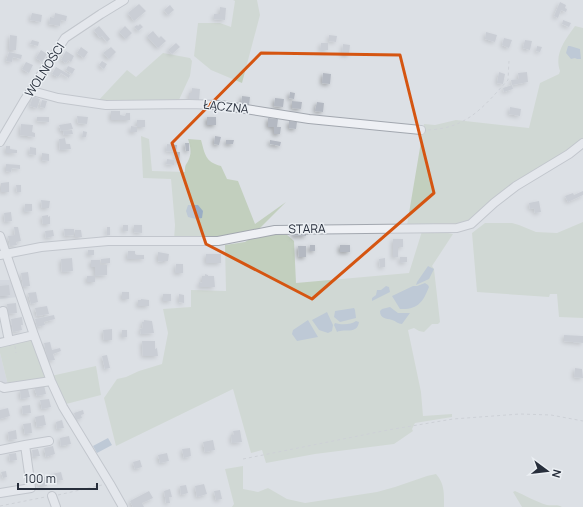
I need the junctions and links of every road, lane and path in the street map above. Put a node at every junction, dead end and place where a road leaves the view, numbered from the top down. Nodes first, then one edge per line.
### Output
1 (124, 0) edge
2 (509, 61) dead end
3 (32, 91) junction
4 (421, 130) joint
5 (0, 142) edge
6 (583, 143) edge
7 (0, 236) edge
8 (3, 254) edge
9 (3, 311) dead end
10 (34, 335) junction
11 (10, 341) junction
12 (0, 343) edge
13 (51, 381) junction
14 (0, 386) edge
15 (583, 421) edge
16 (49, 441) dead end
17 (24, 445) junction
18 (0, 450) edge
19 (243, 459) dead end
20 (110, 484) junction
21 (0, 493) edge
22 (52, 496) junction
23 (0, 506) edge
24 (56, 507) edge
25 (123, 507) edge

1 - 3 street, WOLNOŚCI
2 - 4 path
3 - 4 street, ŁĄCZNA
3 - 5 street, WOLNOŚCI
6 - 8 street, STARA
7 - 8 street
8 - 10 street
9 - 11 street
10 - 11 street
10 - 13 street
11 - 12 street
13 - 14 street
13 - 20 street
15 - 19 path
16 - 17 street
17 - 18 street
17 - 21 street
20 - 22 path
20 - 25 street
22 - 23 path
22 - 24 street

